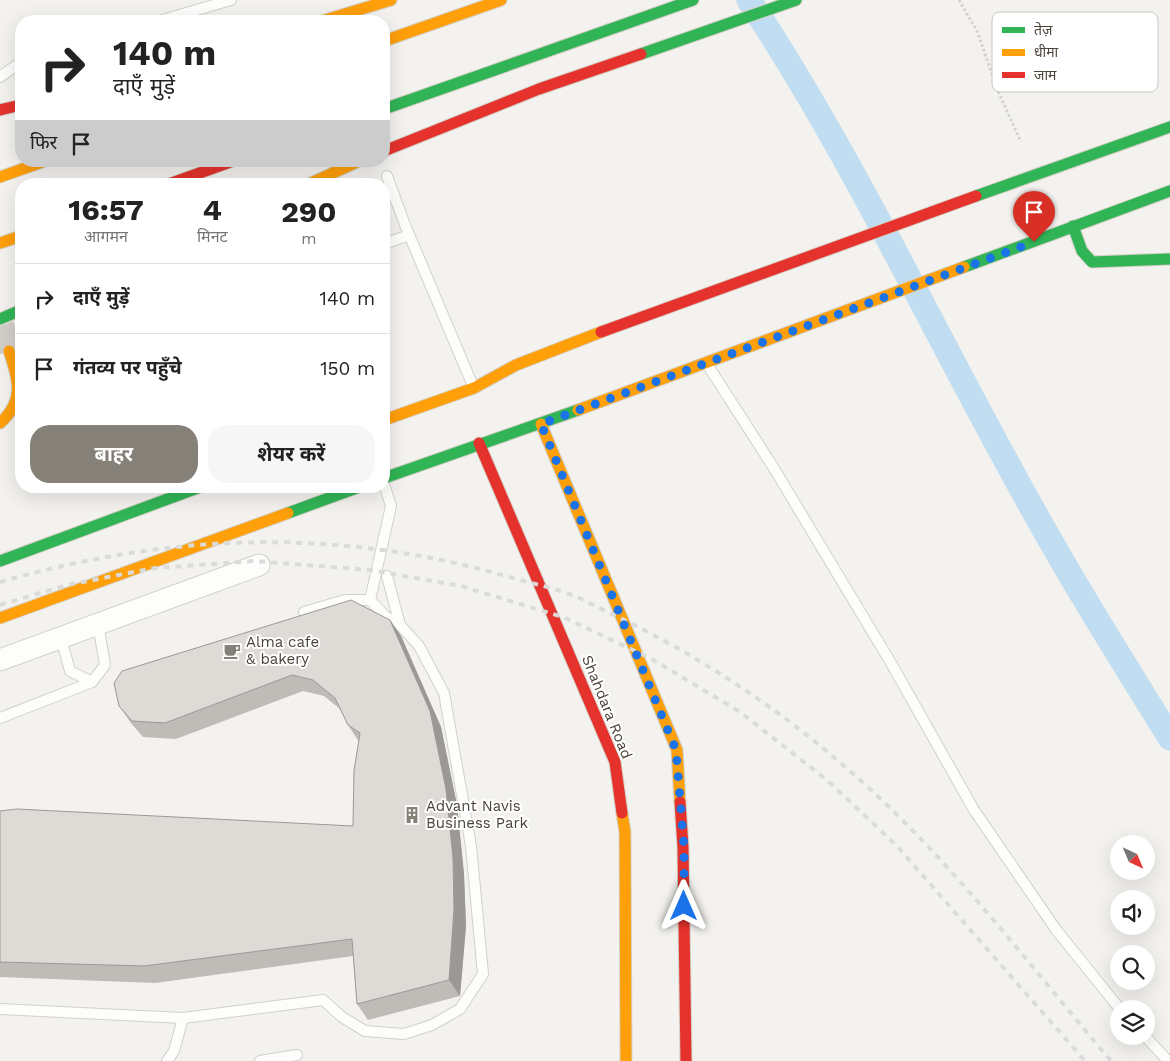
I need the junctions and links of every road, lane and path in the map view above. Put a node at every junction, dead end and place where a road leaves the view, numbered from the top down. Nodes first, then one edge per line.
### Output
1 (231, 0) edge
2 (391, 0) edge
3 (501, 0) edge
4 (693, 0) edge
5 (796, 0) edge
6 (959, 0) edge
7 (180, 15) edge
8 (342, 15) edge
9 (390, 39) edge
10 (15, 67) edge
11 (992, 74) edge
12 (0, 78) edge
13 (998, 92) edge
14 (15, 106) edge
15 (390, 106) edge
16 (0, 110) edge
17 (1170, 127) edge
18 (1021, 142) dead end
19 (390, 149) edge
20 (28, 167) edge
21 (216, 167) edge
22 (346, 167) edge
23 (0, 177) edge
24 (186, 178) edge
25 (322, 178) edge
26 (390, 184) edge
27 (1170, 191) edge
28 (1073, 226) junction
29 (409, 235) junction
30 (15, 238) edge
31 (390, 242) edge
32 (0, 243) edge
33 (1170, 260) edge
34 (15, 312) edge
35 (0, 318) edge
36 (9, 351) tunnel mouth
37 (706, 362) junction
38 (15, 368) edge
39 (474, 388) junction
40 (15, 405) edge
41 (390, 418) edge
42 (0, 423) edge
43 (541, 424) junction
44 (479, 443) junction
45 (390, 476) edge
46 (184, 493) edge
47 (343, 493) edge
48 (387, 493) edge
49 (0, 560) edge
50 (259, 565) dead end
51 (387, 576) dead end
52 (370, 600) junction
53 (304, 612) edge
54 (0, 618) edge
55 (98, 624) junction
56 (400, 625) junction
57 (61, 638) junction
58 (0, 660) edge
59 (92, 682) junction
60 (0, 718) edge
61 (1113, 1000) edge
62 (0, 1008) edge
63 (182, 1018) junction
64 (1153, 1045) edge
65 (297, 1055) dead end
66 (167, 1061) edge
67 (260, 1061) edge
68 (626, 1061) edge
69 (686, 1061) edge
70 (1168, 1061) edge

1 - 7 lane
2 - 8 main road
3 - 9 main road
4 - 15 main road
5 - 19 main road
6 - 11 path
10 - 12 lane
13 - 18 path
14 - 16 main road
17 - 39 main road
20 - 23 main road
21 - 24 main road
22 - 25 main road
26 - 29 lane
27 - 28 main road
28 - 33 main road
28 - 37 main road
29 - 31 lane
29 - 39 lane
30 - 32 main road
34 - 35 main road
36 - 38 main road
37 - 43 main road
37 - 61 lane
39 - 41 main road
40 - 42 main road
43 - 44 main road
43 - 69 main road
44 - 45 main road
44 - 68 main road, Shahdara Road
46 - 49 main road
47 - 54 main road
48 - 52 lane
50 - 55 street
51 - 56 lane
52 - 53 lane
52 - 56 lane
55 - 57 street
55 - 59 lane
56 - 63 lane
57 - 58 street
57 - 59 lane
59 - 60 lane
62 - 63 lane
63 - 66 lane
64 - 70 lane
65 - 67 lane

